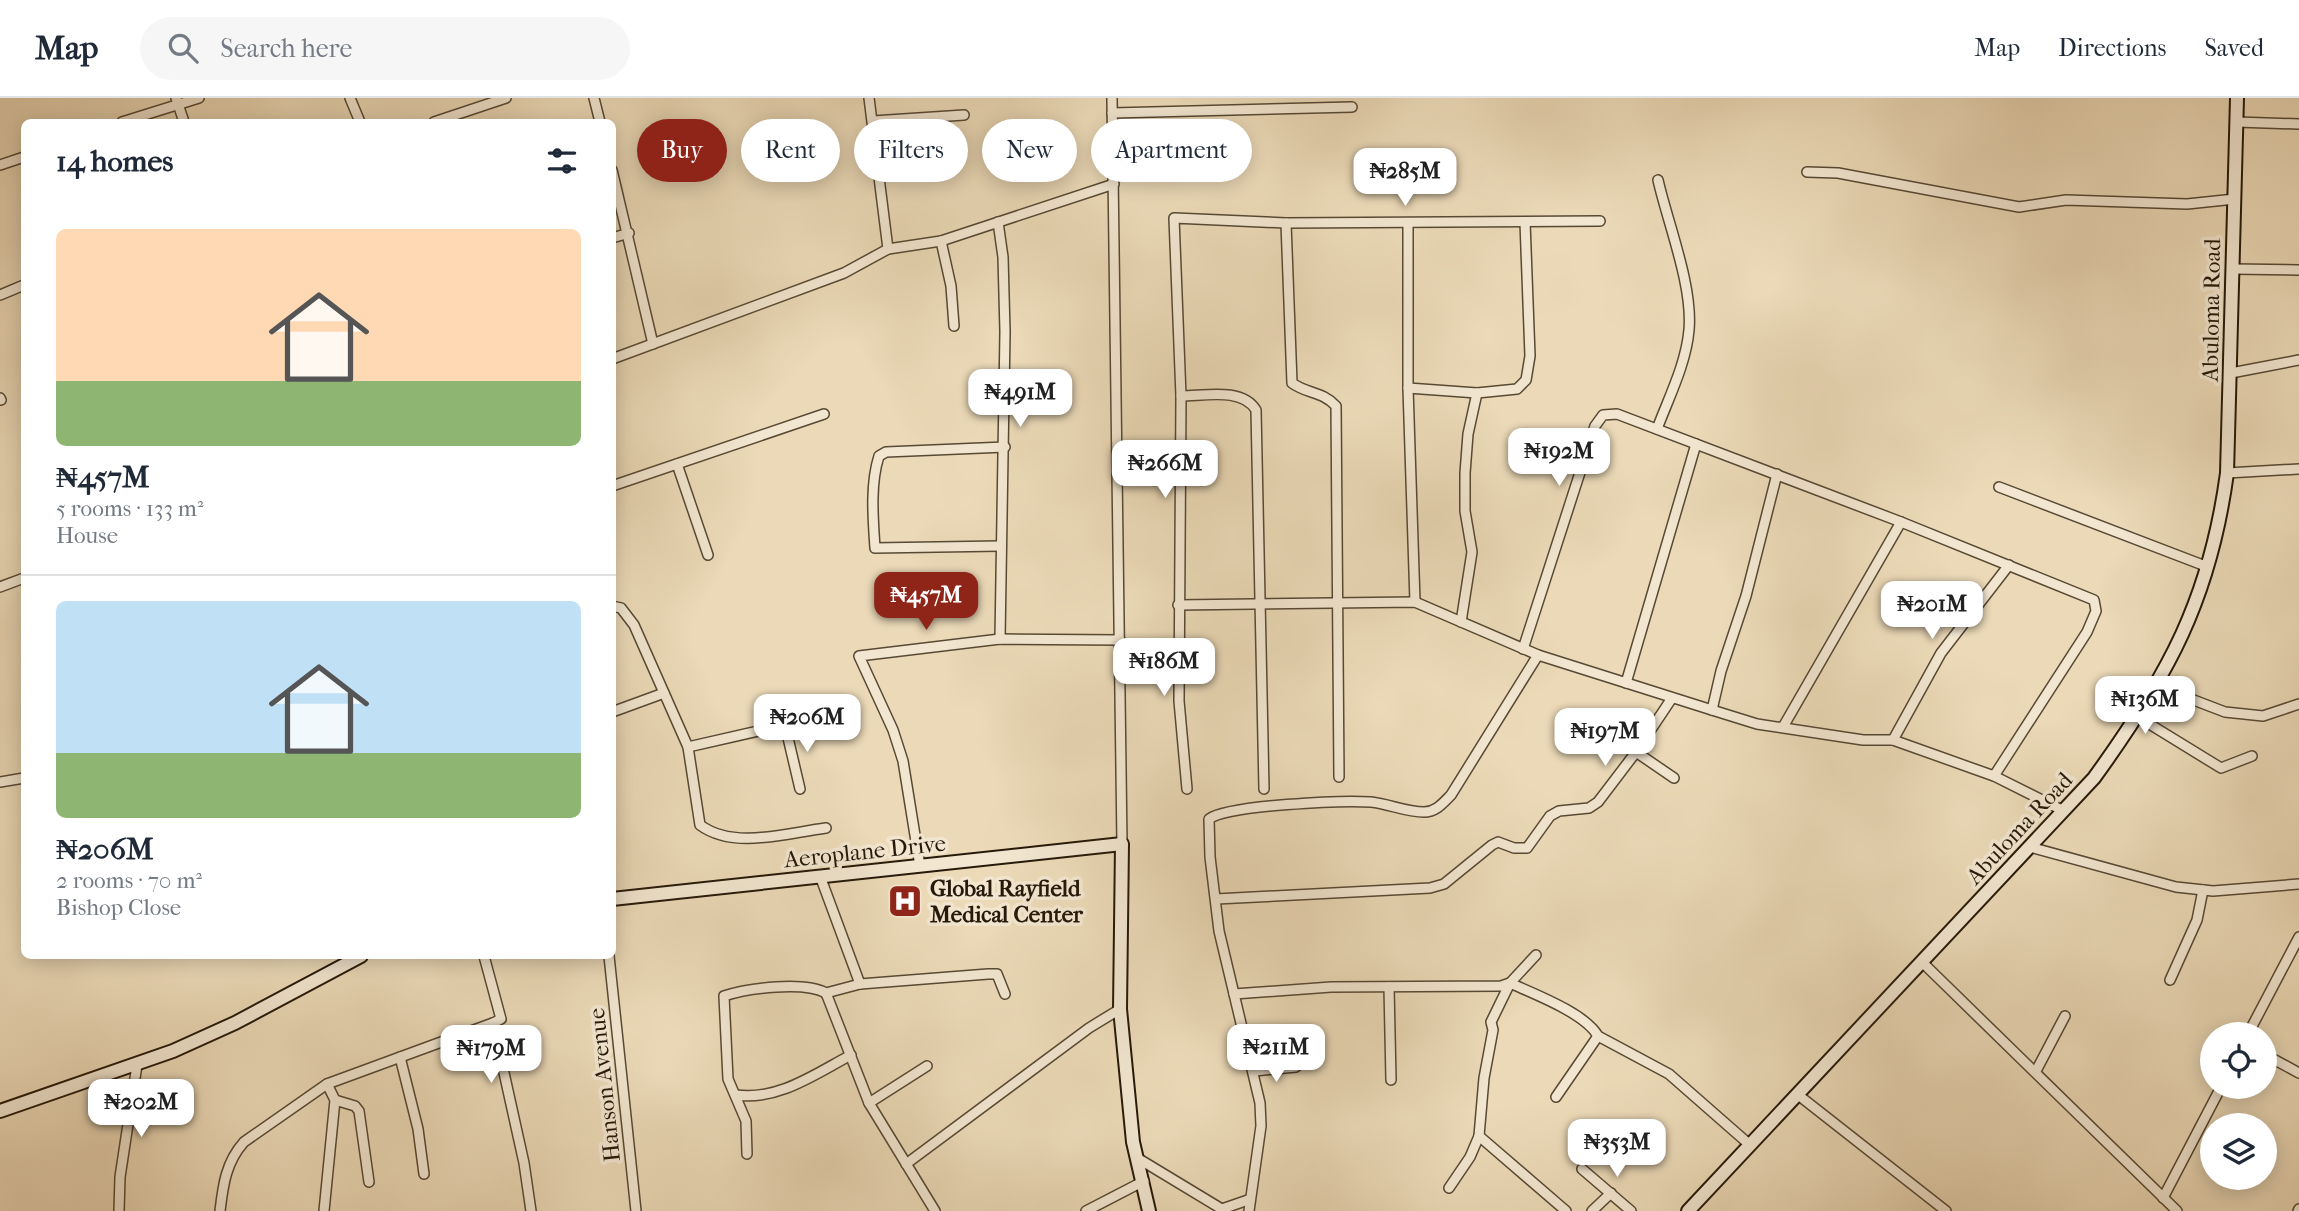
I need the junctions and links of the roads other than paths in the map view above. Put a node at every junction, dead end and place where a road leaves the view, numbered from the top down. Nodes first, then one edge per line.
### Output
1 (198, 98) edge
2 (350, 98) edge
3 (506, 98) edge
4 (594, 98) edge
5 (869, 98) edge
6 (1112, 98) edge
7 (2237, 98) edge
8 (177, 101) edge
9 (489, 101) edge
10 (1352, 107) dead end
11 (1112, 113) junction
12 (964, 115) dead end
13 (130, 119) edge
14 (183, 119) edge
15 (359, 119) edge
16 (453, 119) edge
17 (599, 119) edge
18 (873, 119) edge
19 (903, 119) edge
20 (2237, 122) junction
21 (2299, 124) edge
22 (21, 158) edge
23 (0, 165) edge
24 (1807, 172) dead end
25 (1658, 180) dead end
26 (880, 182) edge
27 (1114, 184) junction
28 (616, 185) edge
29 (2235, 199) junction
30 (1600, 221) dead end
31 (998, 222) junction
32 (1408, 222) junction
33 (1525, 222) junction
34 (1286, 223) junction
35 (629, 233) junction
36 (616, 237) edge
37 (941, 241) junction
38 (888, 249) junction
39 (2233, 268) junction
40 (2299, 270) edge
41 (21, 286) edge
42 (0, 295) edge
43 (954, 326) dead end
44 (653, 344) junction
45 (616, 358) edge
46 (2299, 359) edge
47 (2231, 373) junction
48 (1408, 388) junction
49 (1477, 393) junction
50 (1181, 396) junction
51 (824, 414) dead end
52 (1657, 429) junction
53 (1696, 444) junction
54 (1005, 447) junction
55 (677, 464) junction
56 (2299, 469) edge
57 (2227, 473) junction
58 (1777, 474) junction
59 (616, 485) edge
60 (1999, 487) dead end
61 (1901, 522) junction
62 (1000, 546) junction
63 (708, 555) dead end
64 (2009, 565) junction
65 (2208, 566) junction
66 (21, 579) edge
67 (0, 587) edge
68 (1338, 601) junction
69 (1415, 602) junction
70 (1258, 603) junction
71 (1178, 605) junction
72 (616, 607) edge
73 (1461, 622) junction
74 (1000, 639) junction
75 (1120, 640) junction
76 (1523, 649) junction
77 (1538, 655) junction
78 (1626, 683) junction
79 (2157, 686) junction
80 (664, 693) junction
81 (1672, 698) junction
82 (2299, 704) edge
83 (1712, 710) junction
84 (616, 711) edge
85 (820, 717) dead end
86 (2138, 717) junction
87 (785, 725) junction
88 (1783, 727) junction
89 (1893, 740) junction
90 (688, 747) junction
91 (1636, 752) junction
92 (2252, 756) dead end
93 (1994, 776) junction
94 (1339, 777) dead end
95 (21, 778) edge
96 (1674, 778) dead end
97 (0, 782) edge
98 (800, 789) dead end
99 (1187, 789) dead end
100 (1264, 789) dead end
101 (2064, 811) junction
102 (826, 828) dead end
103 (1122, 844) junction
104 (2030, 847) junction
105 (920, 866) junction
106 (820, 876) junction
107 (2299, 884) edge
108 (2203, 890) junction
109 (616, 899) edge
110 (1216, 899) junction
111 (2299, 937) edge
112 (1536, 956) dead end
113 (352, 959) edge
114 (485, 959) edge
115 (609, 959) edge
116 (1923, 963) junction
117 (2170, 981) dead end
118 (1510, 983) junction
119 (860, 984) junction
120 (1388, 987) junction
121 (826, 993) junction
122 (1006, 994) dead end
123 (1234, 994) junction
124 (1120, 1009) junction
125 (2065, 1017) dead end
126 (2254, 1022) edge
127 (493, 1023) junction
128 (1598, 1036) junction
129 (851, 1055) junction
130 (400, 1057) junction
131 (2277, 1061) edge
132 (137, 1065) junction
133 (927, 1066) dead end
134 (1296, 1067) dead end
135 (1254, 1071) junction
136 (2036, 1071) junction
137 (2299, 1073) edge
138 (1391, 1080) dead end
139 (327, 1084) junction
140 (1797, 1094) junction
141 (736, 1095) junction
142 (1556, 1097) dead end
143 (2215, 1099) edge
144 (335, 1100) junction
145 (869, 1103) junction
146 (1, 1109) edge
147 (1479, 1136) junction
148 (1750, 1144) junction
149 (747, 1154) dead end
150 (1139, 1159) junction
151 (906, 1164) junction
152 (1582, 1168) dead end
153 (424, 1174) dead end
154 (1144, 1181) junction
155 (369, 1182) dead end
156 (1448, 1188) dead end
157 (1611, 1193) junction
158 (2163, 1198) junction
159 (1248, 1200) junction
160 (1939, 1209) edge
161 (1223, 1210) edge
162 (119, 1211) edge
163 (220, 1211) edge
164 (324, 1211) edge
165 (531, 1211) edge
166 (636, 1211) edge
167 (935, 1211) edge
168 (1086, 1211) edge
169 (1149, 1211) edge
170 (1249, 1211) edge
171 (1566, 1211) edge
172 (1592, 1211) edge
173 (1631, 1211) edge
174 (1688, 1211) edge
175 (2177, 1211) edge

1 - 8 street
2 - 15 street
3 - 9 street
4 - 17 street
5 - 18 street
6 - 11 street
7 - 20 street, Abuloma Road
8 - 13 street
8 - 14 street
9 - 16 street
10 - 11 street
11 - 27 street
12 - 19 street
20 - 21 street
20 - 29 street, Abuloma Road
22 - 23 street
24 - 29 street
25 - 52 street
26 - 38 street
27 - 31 street
27 - 75 street
28 - 35 street
29 - 39 street, Abuloma Road
30 - 33 street
31 - 37 street
31 - 54 street
32 - 33 street
32 - 34 street
32 - 48 street
33 - 49 street
34 - 50 street
34 - 68 street
35 - 36 street
35 - 44 street
37 - 38 street
37 - 43 street
38 - 44 street
39 - 40 street
39 - 47 street, Abuloma Road
41 - 42 street
44 - 45 street
46 - 47 street
47 - 57 street, Abuloma Road
48 - 49 street
48 - 69 street
49 - 73 street
50 - 70 street
50 - 71 street
51 - 55 street
52 - 53 street
52 - 76 street
53 - 58 street
53 - 78 street
54 - 62 street
54 - 62 street
55 - 59 street
55 - 63 street
56 - 57 street
57 - 65 street, Abuloma Road
58 - 61 street
58 - 83 street
60 - 65 street
61 - 64 street
61 - 88 street
62 - 74 street
64 - 89 street
64 - 93 street
65 - 79 street, Abuloma Road
66 - 67 street
68 - 69 street
68 - 70 street
68 - 94 street
69 - 73 street
70 - 71 street
70 - 100 street
71 - 99 street
72 - 80 street
73 - 76 street
74 - 75 street
74 - 105 street
75 - 103 street
76 - 77 street
77 - 78 street
77 - 110 street
78 - 81 street
79 - 82 street
79 - 86 street, Abuloma Road
80 - 84 street
80 - 90 street
81 - 83 street
81 - 91 street
83 - 88 street
85 - 87 street
86 - 92 street
86 - 101 street, Abuloma Road
87 - 90 street
87 - 98 street
88 - 89 street
89 - 93 street
90 - 102 street
91 - 96 street
91 - 110 street
93 - 101 street
95 - 97 street
101 - 104 street, Abuloma Road
103 - 105 street, Aeroplane Drive
103 - 124 street
104 - 108 street
104 - 116 street, Abuloma Road
105 - 106 street, Aeroplane Drive
106 - 109 street, Aeroplane Drive
106 - 119 street
107 - 108 street
108 - 117 street
110 - 123 street
111 - 126 street
112 - 118 street
113 - 132 street
114 - 127 street
115 - 166 street, Hanson Avenue
116 - 136 street
116 - 140 street, Abuloma Road
118 - 120 street
118 - 128 street
118 - 147 street
119 - 121 street
119 - 122 street
120 - 123 street
120 - 138 street
121 - 129 street
121 - 141 street
123 - 135 street
124 - 150 street
124 - 151 street
125 - 136 street
127 - 130 street
127 - 165 street
128 - 142 street
128 - 148 street
129 - 141 street
129 - 145 street
130 - 139 street
130 - 153 street
131 - 137 street
132 - 146 street
132 - 162 street
133 - 145 street
134 - 135 street
135 - 159 street
136 - 158 street
139 - 144 street
139 - 163 street
140 - 148 street, Abuloma Road
140 - 160 street
141 - 149 street
143 - 158 street
144 - 155 street
144 - 164 street
145 - 151 street
147 - 156 street
147 - 171 street
148 - 174 street, Abuloma Road
150 - 154 street
150 - 161 street
151 - 167 street
152 - 157 street
154 - 168 street
154 - 169 street
157 - 172 street
157 - 173 street
158 - 175 street
159 - 161 street
159 - 170 street

